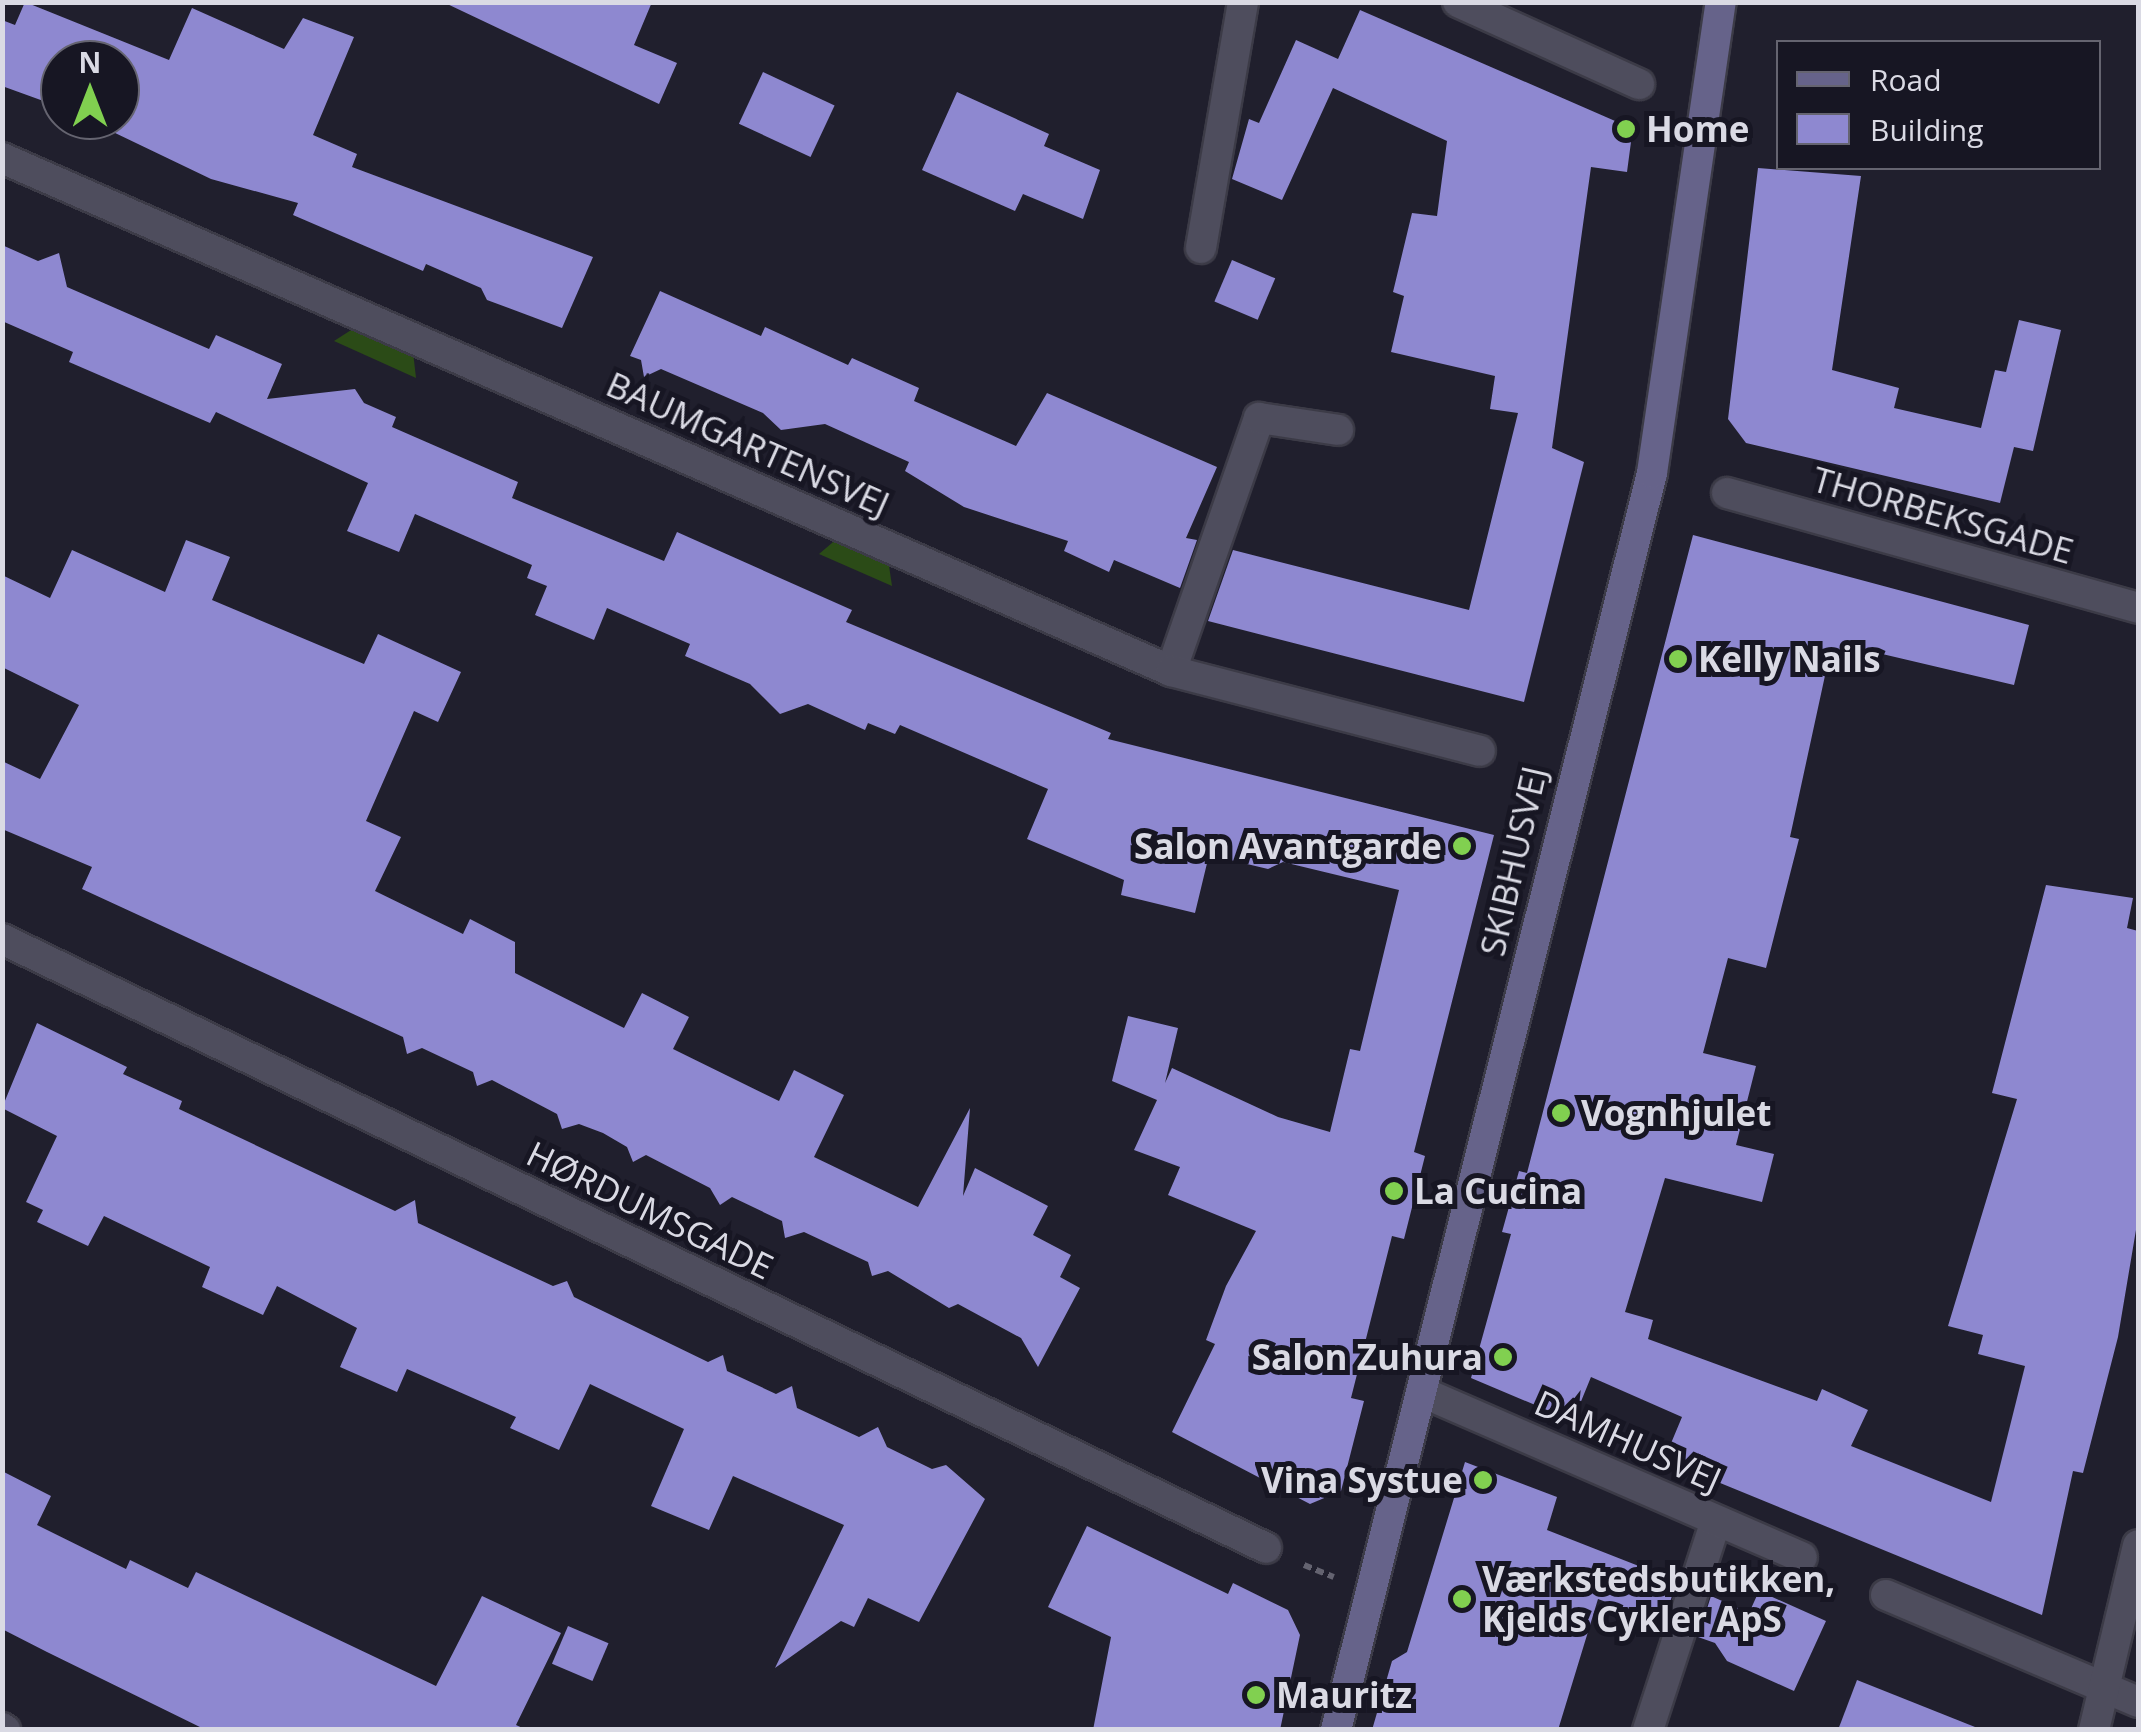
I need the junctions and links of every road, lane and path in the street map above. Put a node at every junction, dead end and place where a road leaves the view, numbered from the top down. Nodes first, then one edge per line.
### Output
1 (1243, 2) edge
2 (1458, 2) edge
3 (1720, 2) edge
4 (1638, 84) dead end
5 (2, 158) edge
6 (1201, 248) dead end
7 (1338, 430) dead end
8 (1727, 493) dead end
9 (2138, 608) edge
10 (1171, 671) junction
11 (1480, 752) dead end
12 (2, 939) edge
13 (1424, 1393) junction
14 (1716, 1521) junction
15 (2138, 1545) edge
16 (1266, 1548) joint
17 (1802, 1558) dead end
18 (1372, 1587) junction
19 (1886, 1595) dead end
20 (2104, 1688) junction
21 (2138, 1702) edge
22 (1336, 1730) edge
23 (1648, 1730) edge
24 (2094, 1730) edge

1 - 6 street
2 - 4 street
3 - 13 street, SKIBHUSVEJ
5 - 10 street, BAUMGARTENSVEJ
7 - 10 street
8 - 9 street, THORBEKSGADE
10 - 11 street, BAUMGARTENSVEJ
12 - 16 street, HØRDUMSGADE
13 - 14 street, DAMHUSVEJ
13 - 18 street, SKIBHUSVEJ
14 - 17 street, DAMHUSVEJ
14 - 23 street
15 - 20 street
16 - 18 path
18 - 22 street, SKIBHUSVEJ
19 - 20 street
20 - 21 street
20 - 24 street

